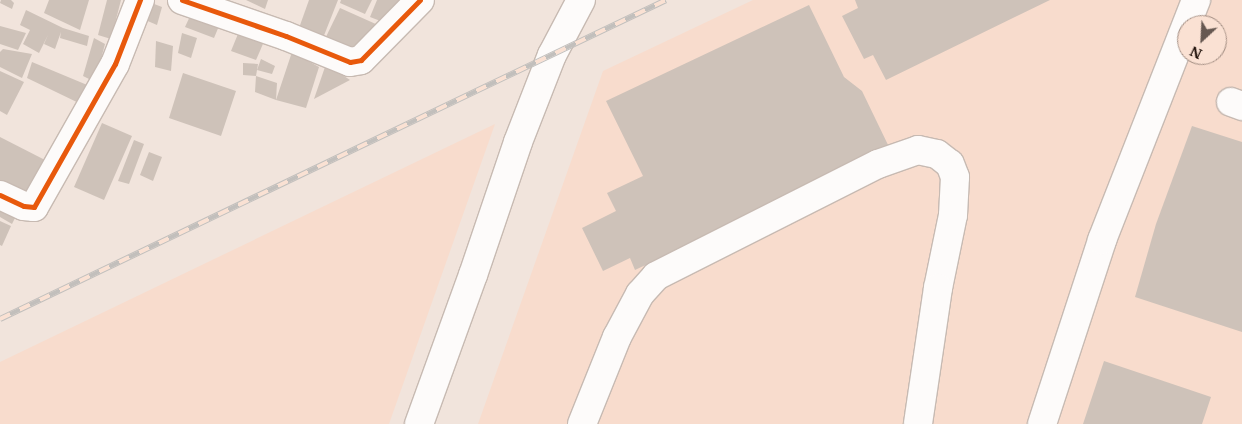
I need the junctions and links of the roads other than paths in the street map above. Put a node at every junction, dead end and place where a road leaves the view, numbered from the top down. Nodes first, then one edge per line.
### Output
1 (140, 0) edge
2 (182, 0) edge
3 (420, 0) edge
4 (581, 0) edge
5 (1196, 0) edge
6 (221, 7) edge
7 (0, 194) edge
8 (419, 424) edge
9 (582, 424) edge
10 (918, 424) edge
11 (1042, 424) edge

1 - 7 street
2 - 6 street
3 - 6 street
4 - 8 street
5 - 11 street
9 - 10 street

